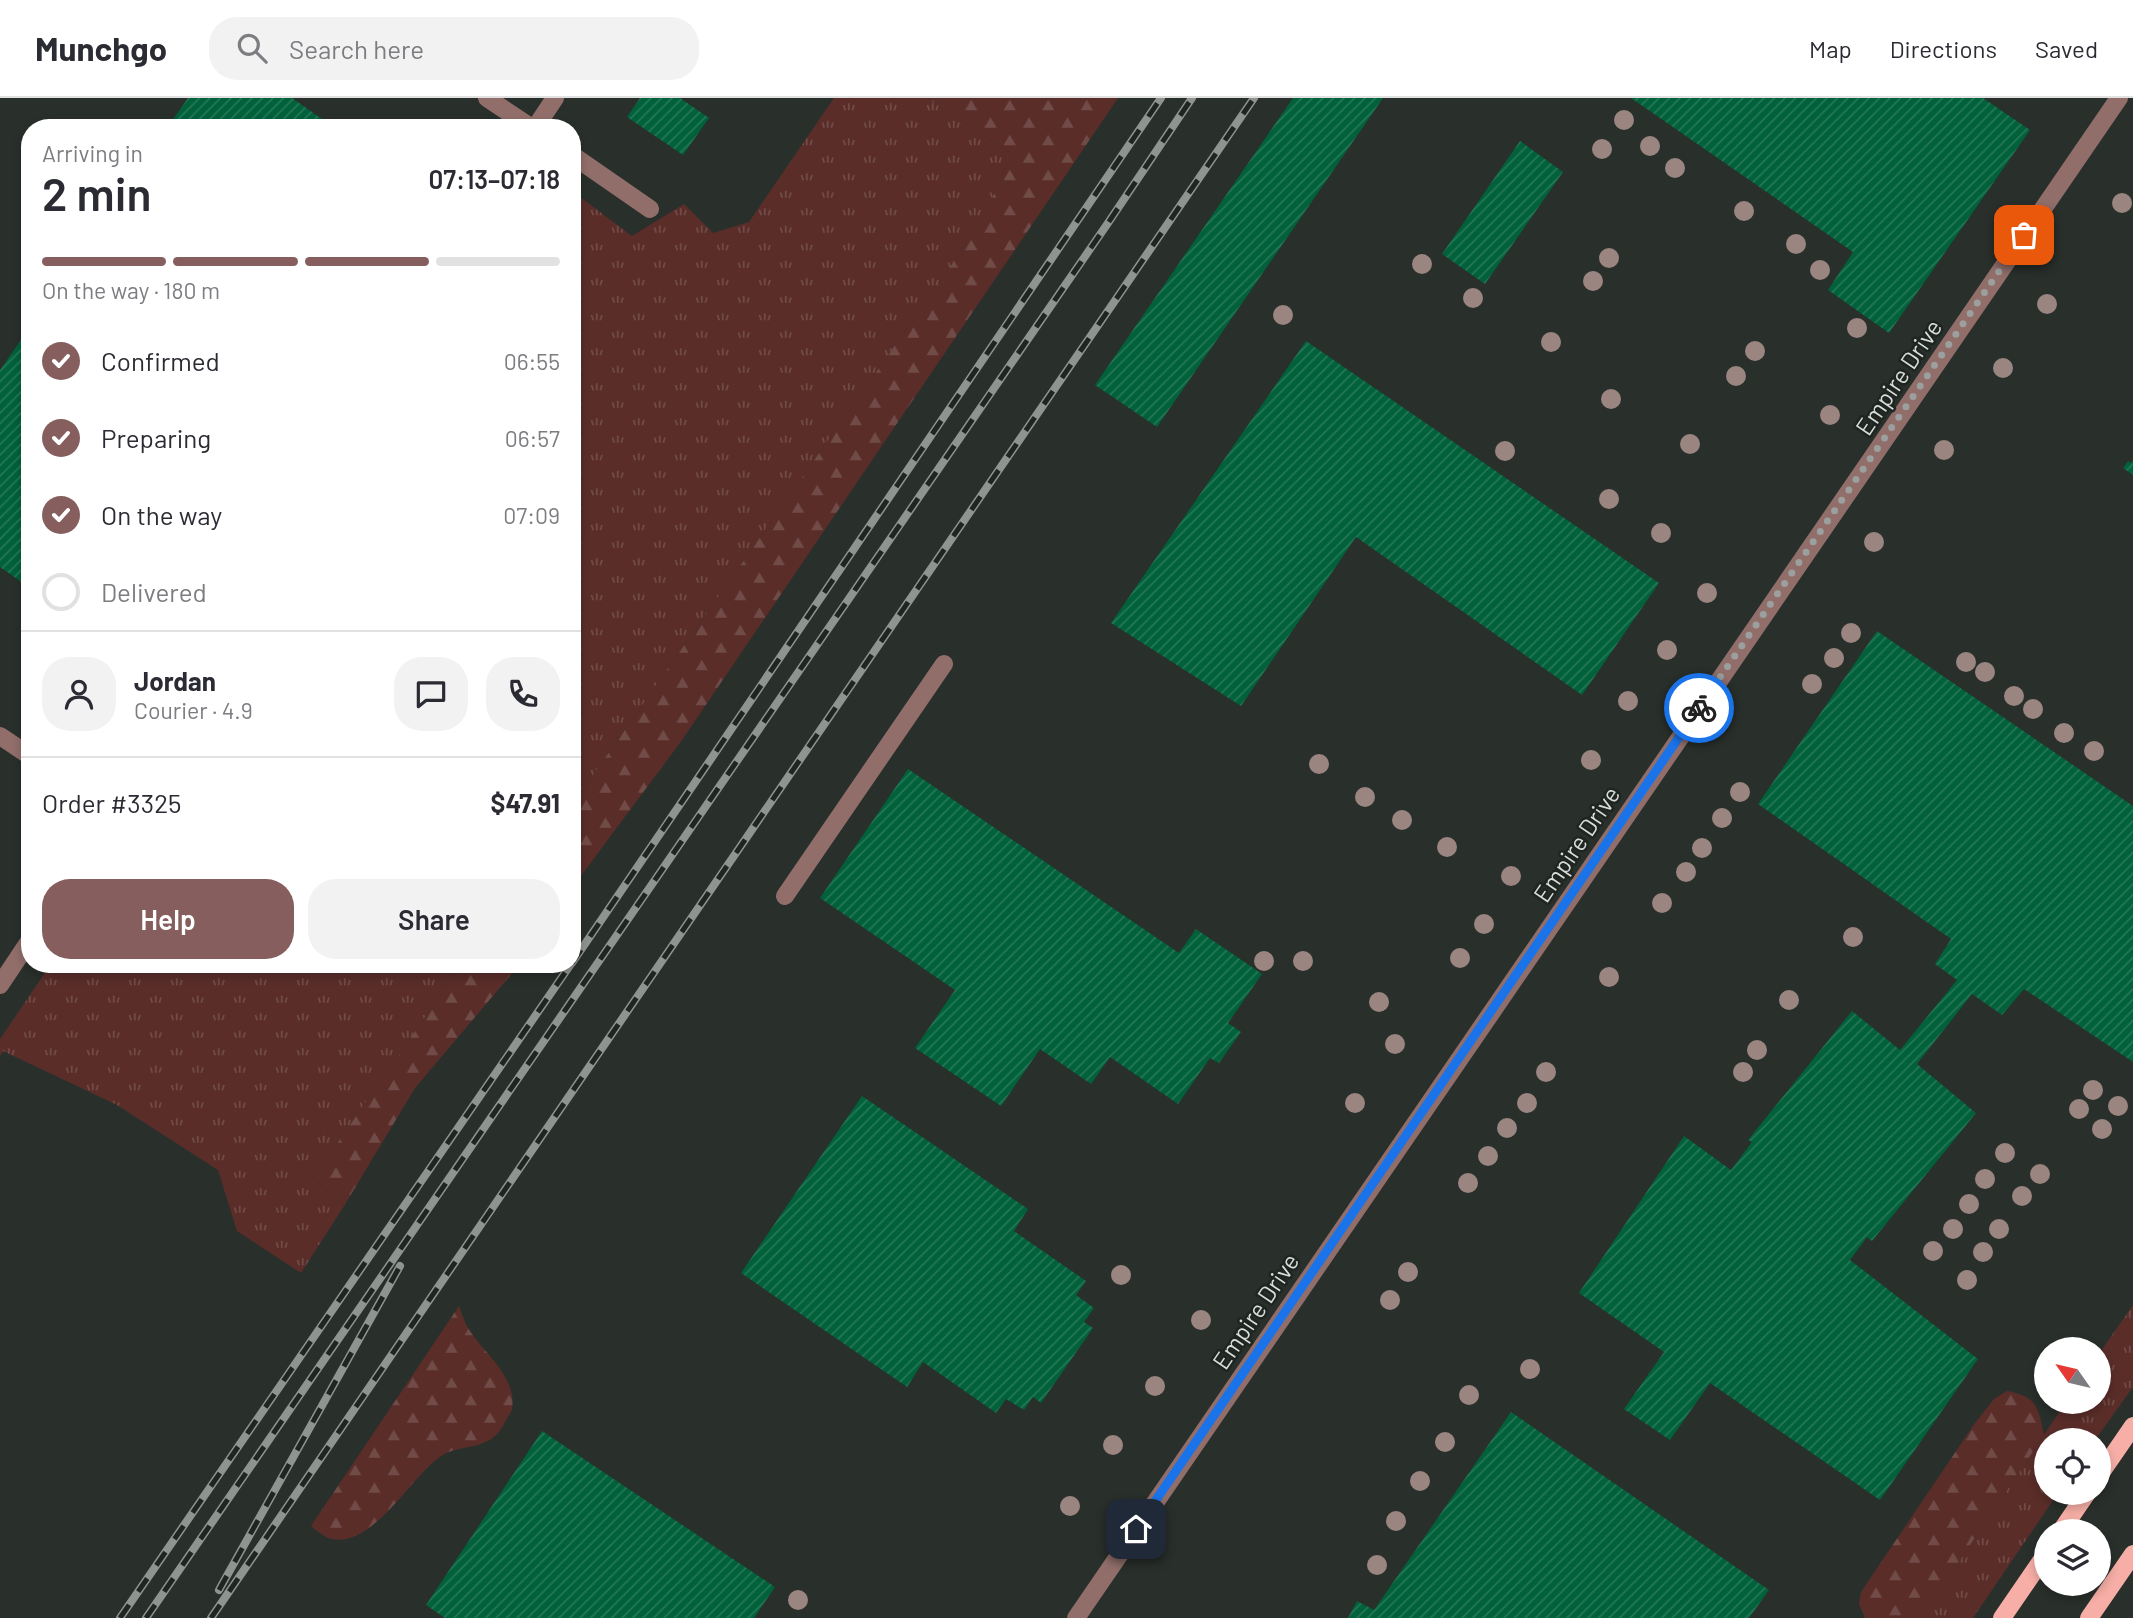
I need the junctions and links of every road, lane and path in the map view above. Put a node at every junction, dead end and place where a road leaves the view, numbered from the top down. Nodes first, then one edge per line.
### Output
1 (487, 98) edge
2 (555, 98) edge
3 (2119, 98) edge
4 (519, 119) edge
5 (540, 119) edge
6 (581, 161) edge
7 (650, 209) dead end
8 (944, 664) dead end
9 (0, 736) edge
10 (21, 750) edge
11 (785, 896) dead end
12 (21, 954) edge
13 (0, 985) edge
14 (2133, 1426) edge
15 (2111, 1458) edge
16 (2133, 1553) edge
17 (2034, 1571) edge
18 (1076, 1618) edge
19 (2002, 1618) edge
20 (2089, 1618) edge

1 - 4 street
2 - 5 street
3 - 18 street, Empire Drive
6 - 7 street
8 - 11 street
9 - 10 street
12 - 13 street
14 - 15 main road
16 - 20 main road
17 - 19 main road

